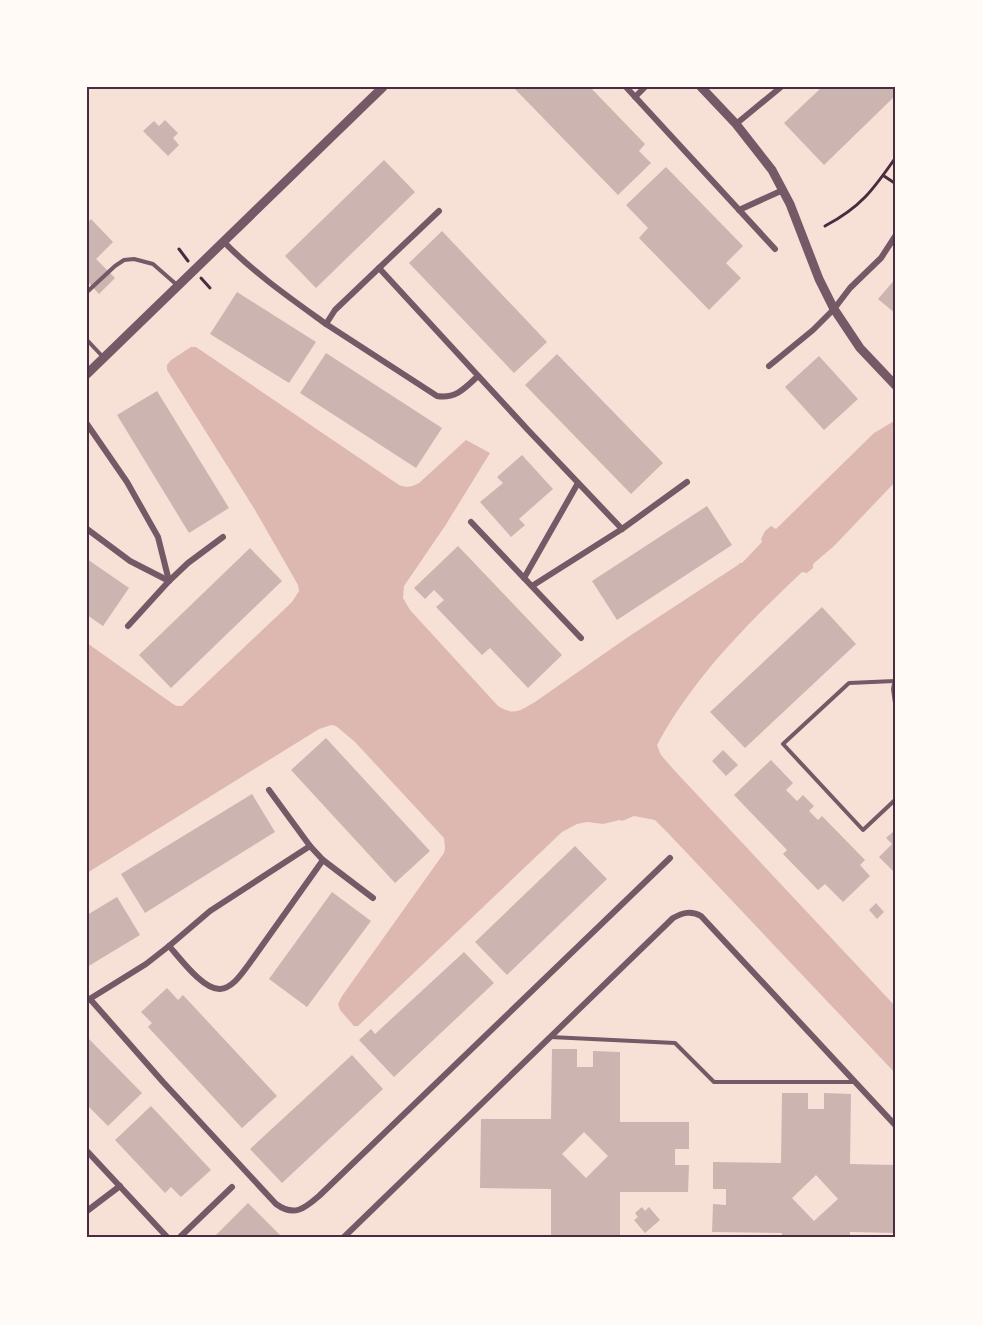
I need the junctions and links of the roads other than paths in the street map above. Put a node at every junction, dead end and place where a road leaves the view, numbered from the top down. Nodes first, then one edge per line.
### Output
1 (383, 87) edge
2 (626, 87) edge
3 (645, 87) edge
4 (701, 87) edge
5 (780, 87) edge
6 (635, 97) junction
7 (736, 124) junction
8 (783, 190) junction
9 (739, 210) junction
10 (439, 211) dead end
11 (896, 236) edge
12 (223, 242) junction
13 (775, 249) dead end
14 (379, 268) junction
15 (178, 285) junction
16 (87, 292) edge
17 (834, 309) junction
18 (326, 324) junction
19 (87, 340) edge
20 (104, 358) junction
21 (769, 366) dead end
22 (89, 369) edge
23 (478, 376) junction
24 (896, 386) edge
25 (87, 424) edge
26 (687, 482) dead end
27 (578, 483) junction
28 (471, 522) dead end
29 (87, 529) edge
30 (622, 529) junction
31 (224, 537) dead end
32 (524, 578) junction
33 (169, 581) junction
34 (532, 586) junction
35 (128, 626) dead end
36 (581, 638) dead end
37 (896, 680) edge
38 (896, 703) edge
39 (269, 790) dead end
40 (896, 799) edge
41 (310, 846) junction
42 (670, 858) dead end
43 (323, 860) junction
44 (373, 898) dead end
45 (170, 946) junction
46 (88, 1000) edge
47 (549, 1037) junction
48 (854, 1082) junction
49 (896, 1126) edge
50 (87, 1150) edge
51 (120, 1186) junction
52 (232, 1187) dead end
53 (87, 1211) edge
54 (168, 1238) edge
55 (179, 1238) edge
56 (343, 1238) edge

1 - 12 street
2 - 6 street
3 - 6 street
4 - 7 street
5 - 7 street
6 - 9 street
7 - 8 street
8 - 9 street
8 - 17 street
9 - 13 street
10 - 14 street
11 - 17 street
12 - 15 street
12 - 18 street
14 - 18 street
14 - 23 street
15 - 16 lane
15 - 20 street
17 - 21 street
17 - 24 street
18 - 23 street
19 - 20 lane
20 - 22 street
23 - 27 street
25 - 33 street
26 - 30 street
27 - 30 street
27 - 32 street
28 - 32 street
29 - 33 street
30 - 34 street
31 - 33 street
32 - 34 street
33 - 35 street
34 - 36 street
37 - 38 street
37 - 40 lane
39 - 41 street
41 - 43 street
41 - 45 street
42 - 46 street
43 - 44 street
43 - 45 street
45 - 46 street
47 - 48 lane
47 - 48 street
47 - 56 street
48 - 49 street
50 - 51 street
51 - 53 street
51 - 54 street
52 - 55 street

